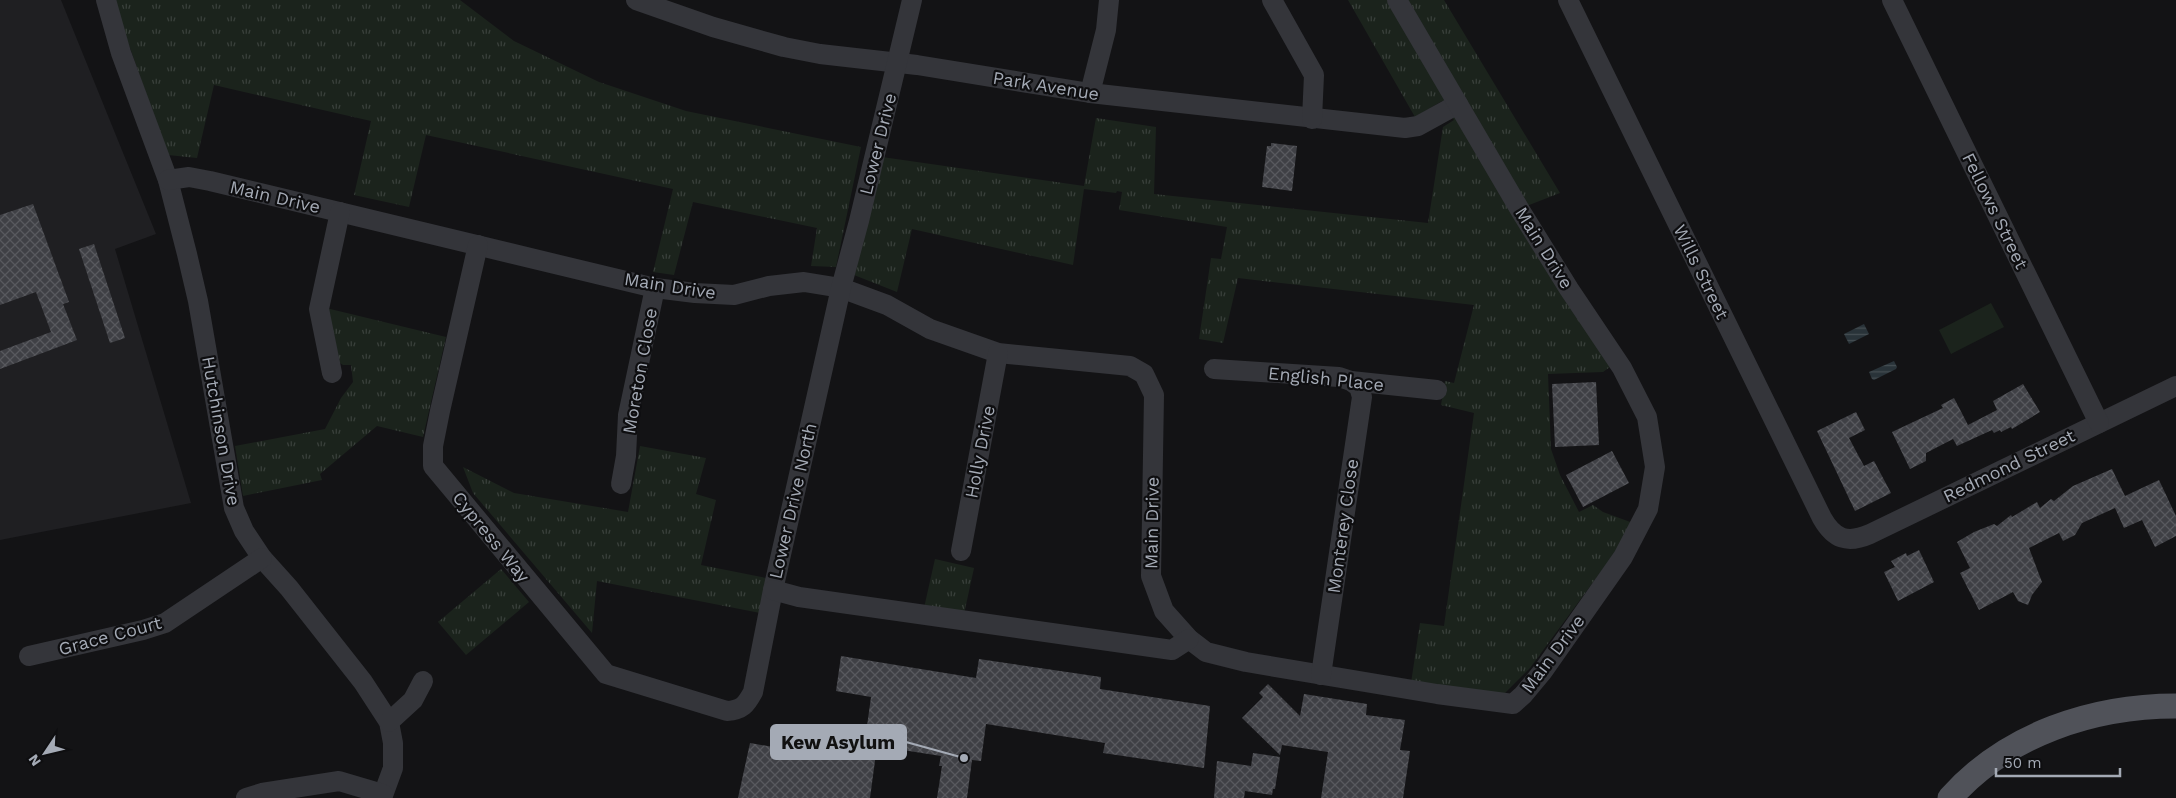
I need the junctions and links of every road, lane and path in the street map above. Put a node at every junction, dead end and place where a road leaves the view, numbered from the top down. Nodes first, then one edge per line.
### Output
1 (92, 0) edge
2 (106, 0) edge
3 (636, 0) edge
4 (912, 0) edge
5 (1109, 0) edge
6 (1272, 0) edge
7 (1397, 0) edge
8 (1568, 0) edge
9 (1892, 0) edge
10 (121, 52) junction
11 (898, 63) junction
12 (1090, 93) junction
13 (1458, 104) junction
14 (1312, 119) junction
15 (168, 180) junction
16 (340, 212) junction
17 (478, 245) junction
18 (656, 288) junction
19 (841, 288) junction
20 (998, 352) junction
21 (1214, 369) dead end
22 (332, 373) dead end
23 (1351, 380) junction
24 (2176, 386) edge
25 (1437, 390) dead end
26 (2099, 423) junction
27 (621, 484) dead end
28 (1841, 538) joint
29 (961, 550) dead end
30 (262, 558) junction
31 (773, 590) junction
32 (1189, 639) junction
33 (29, 656) dead end
34 (1321, 675) junction
35 (423, 681) dead end
36 (2176, 706) edge
37 (739, 710) joint
38 (389, 722) junction
39 (383, 796) edge
40 (246, 798) edge
41 (1950, 798) edge

1 - 10 street, Hutchinson Drive
2 - 10 street, Hutchinson Drive
3 - 11 street, Park Avenue
4 - 11 street, Lower Drive
5 - 12 street
6 - 14 street
7 - 13 street, Main Drive
8 - 28 street, Wills Street
9 - 26 street, Fellows Street
10 - 15 street, Hutchinson Drive
11 - 12 street, Park Avenue
11 - 19 street, Lower Drive
12 - 14 street, Park Avenue
13 - 14 street, Park Avenue
13 - 34 street, Main Drive
15 - 16 street, Main Drive
15 - 30 street, Hutchinson Drive
16 - 17 street, Main Drive
16 - 22 street
17 - 18 street, Main Drive
17 - 37 street, Cypress Way
18 - 19 street, Main Drive
18 - 27 street, Moreton Close
19 - 20 street, Main Drive
19 - 31 street, Lower Drive North
20 - 29 street, Holly Drive
20 - 32 street, Main Drive
21 - 23 street, English Place
23 - 25 street, English Place
23 - 34 street, Monterey Close
24 - 26 street, Redmond Street
26 - 28 street, Redmond Street
30 - 33 street, Grace Court
30 - 38 street, Hutchinson Drive
31 - 32 street
31 - 37 street, Lower Drive North
32 - 34 street, Main Drive
35 - 38 street
36 - 41 main road
38 - 39 street, Hutchinson Drive
39 - 40 street

